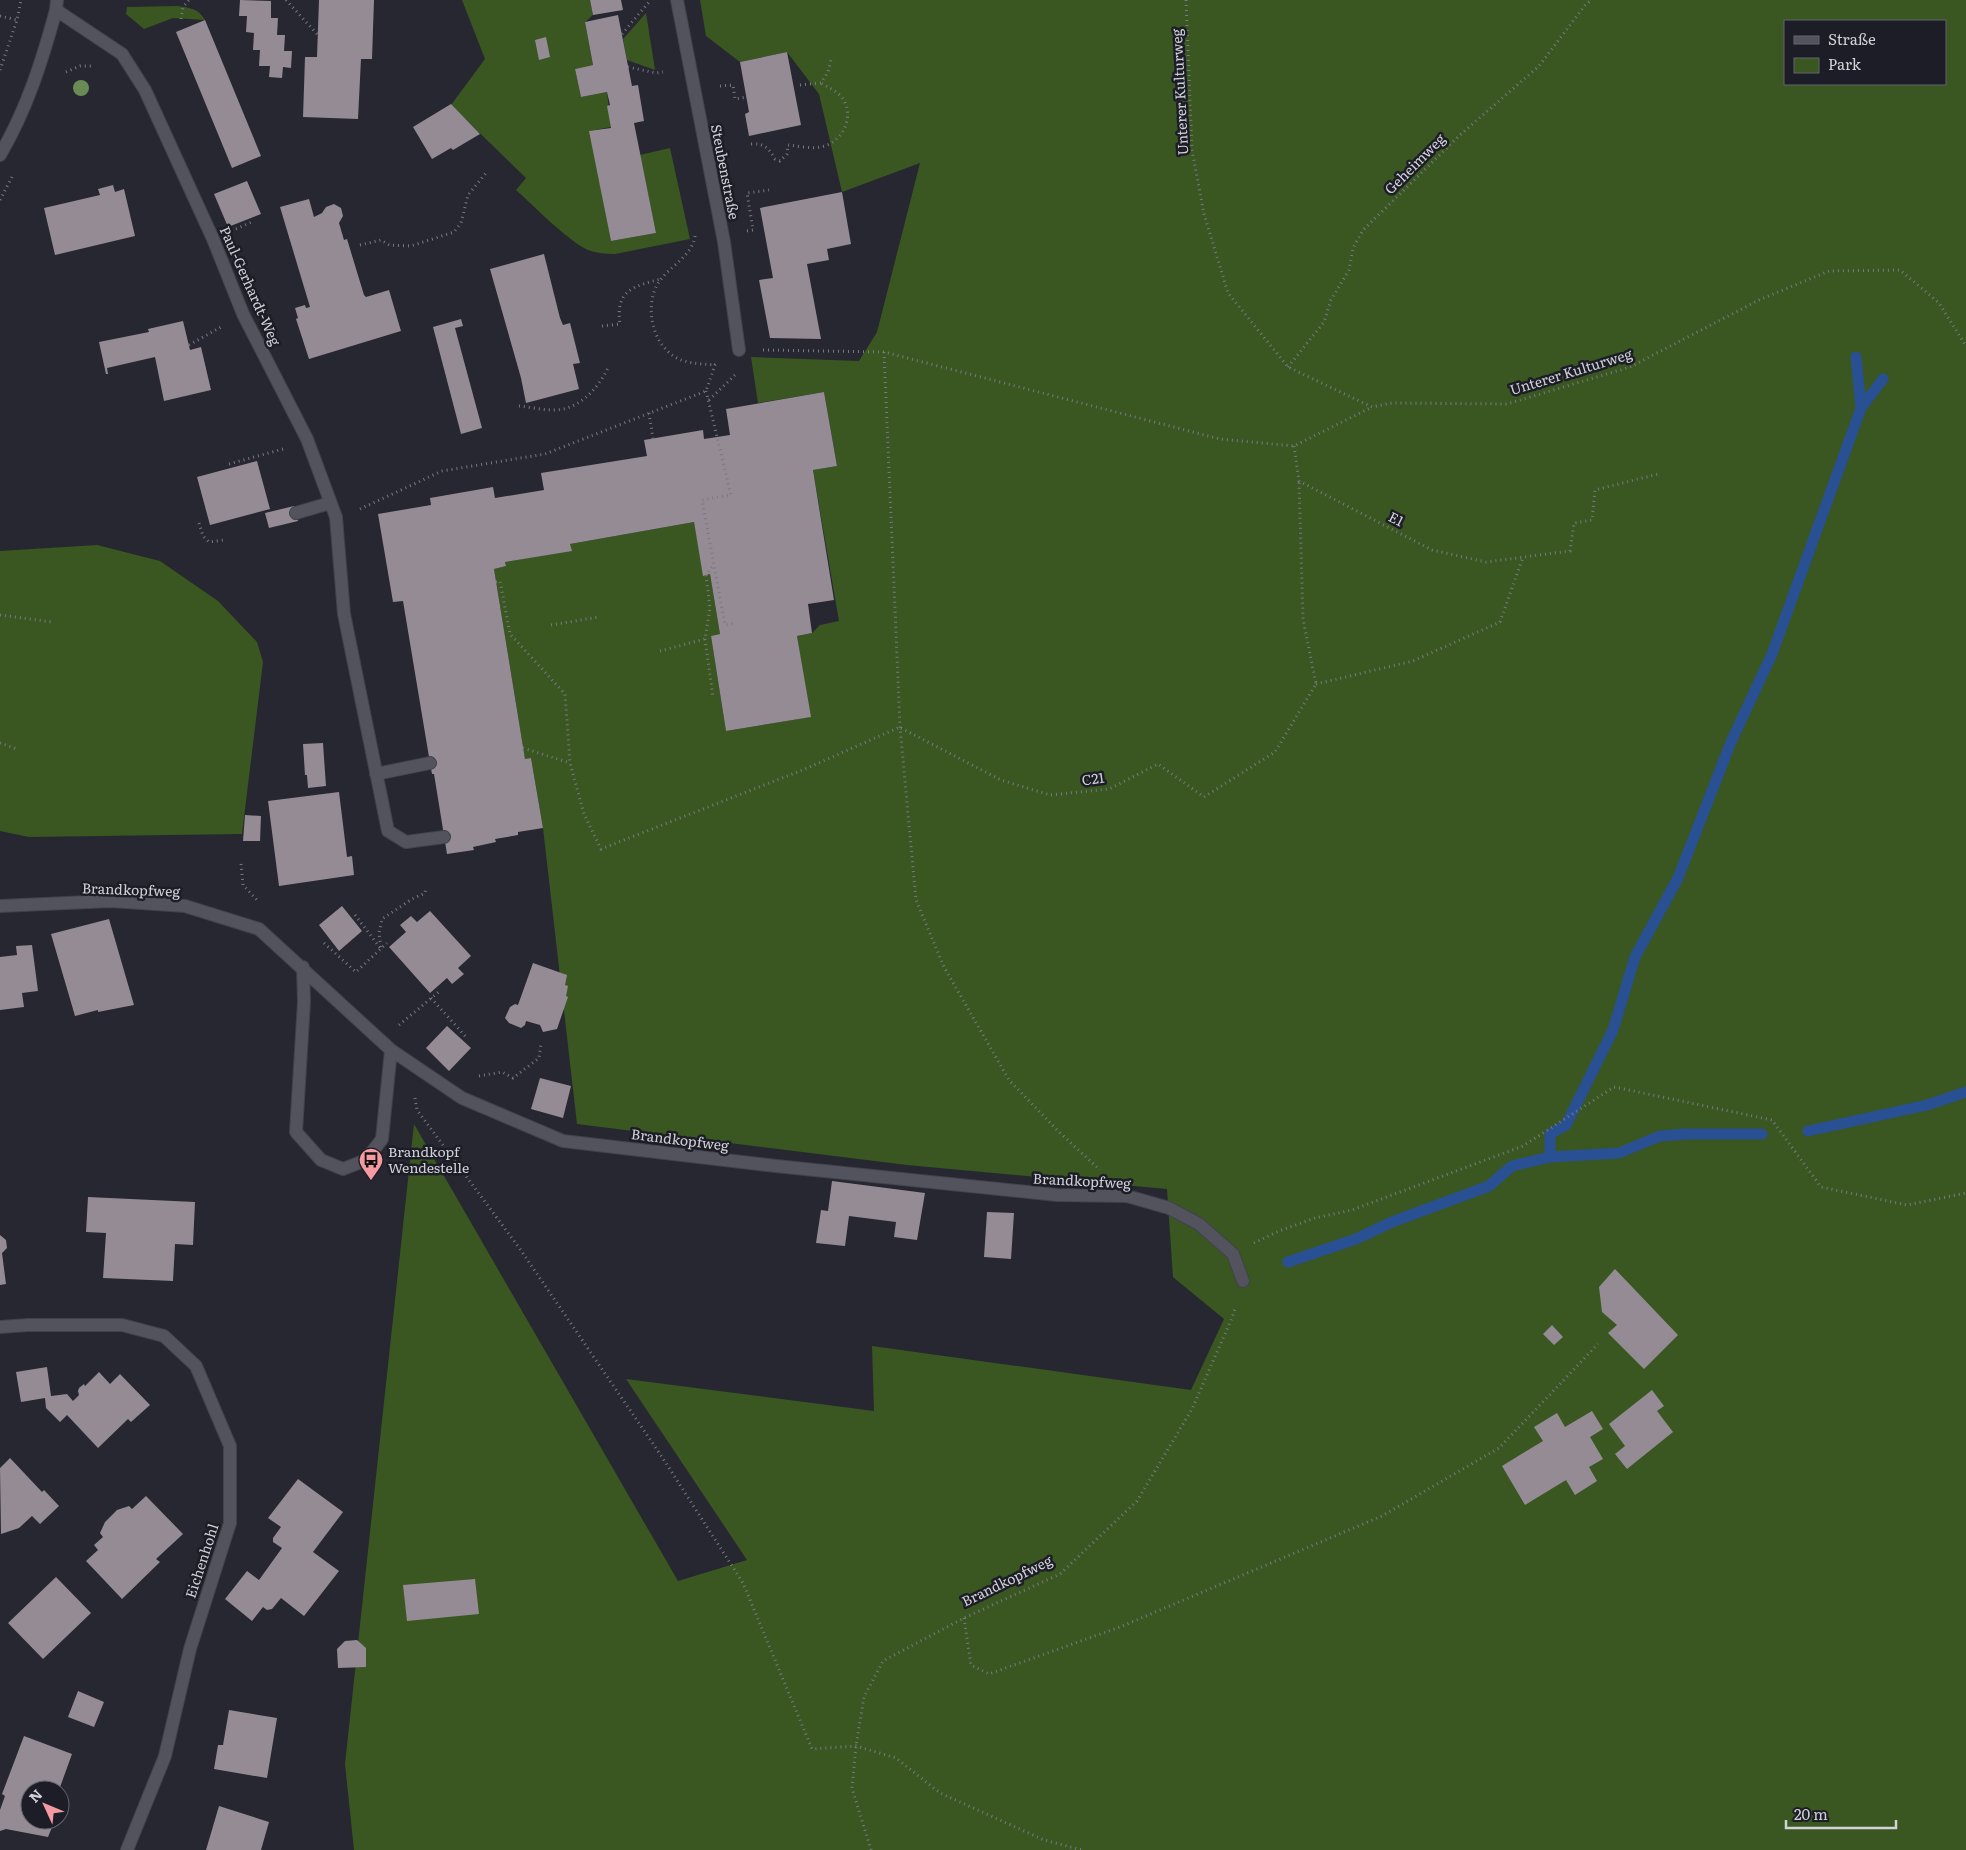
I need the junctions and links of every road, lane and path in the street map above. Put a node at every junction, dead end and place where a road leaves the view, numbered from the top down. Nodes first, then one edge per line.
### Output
1 (21, 0) edge
2 (189, 0) edge
3 (286, 0) edge
4 (677, 0) edge
5 (1186, 0) edge
6 (1592, 0) edge
7 (649, 1) edge
8 (56, 5) edge
9 (651, 10) dead end
10 (0, 16) edge
11 (181, 19) dead end
12 (17, 20) junction
13 (622, 34) dead end
14 (318, 35) dead end
15 (831, 60) dead end
16 (661, 63) dead end
17 (96, 67) dead end
18 (628, 67) dead end
19 (0, 70) edge
20 (663, 72) junction
21 (63, 75) dead end
22 (664, 81) dead end
23 (821, 83) junction
24 (800, 85) dead end
25 (717, 86) dead end
26 (747, 97) dead end
27 (751, 144) dead end
28 (0, 155) edge
29 (486, 173) dead end
30 (13, 177) dead end
31 (769, 190) dead end
32 (0, 200) edge
33 (694, 229) dead end
34 (753, 230) dead end
35 (360, 246) dead end
36 (662, 279) junction
37 (243, 314) junction
38 (602, 326) dead end
39 (189, 345) dead end
40 (1966, 346) edge
41 (739, 350) junction
42 (884, 352) junction
43 (715, 365) junction
44 (609, 366) dead end
45 (1288, 367) junction
46 (736, 374) dead end
47 (706, 391) junction
48 (709, 401) junction
49 (519, 406) dead end
50 (1372, 407) junction
51 (648, 413) junction
52 (307, 439) junction
53 (653, 439) dead end
54 (1294, 446) junction
55 (229, 464) dead end
56 (1658, 474) dead end
57 (1299, 481) junction
58 (330, 503) junction
59 (296, 513) dead end
60 (336, 517) junction
61 (199, 522) dead end
62 (224, 540) dead end
63 (1523, 557) junction
64 (714, 564) junction
65 (496, 582) dead end
66 (0, 615) edge
67 (599, 617) dead end
68 (52, 622) dead end
69 (735, 623) dead end
70 (551, 625) dead end
71 (705, 639) junction
72 (660, 651) dead end
73 (1316, 684) junction
74 (713, 697) dead end
75 (900, 728) junction
76 (0, 743) edge
77 (523, 748) dead end
78 (17, 749) dead end
79 (430, 762) dead end
80 (570, 763) junction
81 (376, 774) junction
82 (444, 838) dead end
83 (241, 864) dead end
84 (426, 887) dead end
85 (0, 906) edge
86 (355, 914) dead end
87 (259, 928) junction
88 (324, 943) dead end
89 (387, 943) dead end
90 (381, 949) junction
91 (303, 967) junction
92 (441, 990) dead end
93 (431, 998) junction
94 (467, 1038) dead end
95 (382, 1040) junction
96 (541, 1044) dead end
97 (392, 1050) junction
98 (409, 1063) junction
99 (462, 1098) junction
100 (1966, 1193) edge
101 (1127, 1196) junction
102 (1233, 1254) junction
103 (1243, 1281) joint
104 (0, 1327) edge
105 (1598, 1344) dead end
106 (964, 1618) junction
107 (856, 1746) junction
108 (128, 1850) edge
109 (871, 1850) edge
110 (1082, 1850) edge

1 - 12 path
2 - 11 path
3 - 14 path
4 - 41 street, Steubenstraße
5 - 45 path, Unterer Kulturweg
6 - 45 path, Geheimweg
7 - 9 path
7 - 13 path
8 - 28 street
8 - 37 street, Paul-Gerhardt-Weg
10 - 12 path
12 - 19 path
15 - 23 path
16 - 20 path
17 - 21 path
18 - 20 path
20 - 22 path
23 - 24 path
23 - 27 path
25 - 26 path
29 - 35 path
30 - 32 path
31 - 34 path
33 - 36 path
36 - 38 path
36 - 43 path
37 - 39 path
37 - 52 street, Paul-Gerhardt-Weg
40 - 50 path, Unterer Kulturweg
41 - 42 path
41 - 43 path
42 - 54 path
42 - 75 path
43 - 47 path
44 - 49 path
45 - 50 path, Unterer Kulturweg
46 - 48 path
47 - 48 path
47 - 51 path
48 - 64 path
50 - 54 path
51 - 53 path
51 - 60 path
52 - 55 path
52 - 58 street, Paul-Gerhardt-Weg
54 - 57 path
56 - 63 path, E1
57 - 63 path, E1
57 - 73 path
58 - 59 street
58 - 60 street, Paul-Gerhardt-Weg
60 - 81 street, Paul-Gerhardt-Weg
61 - 62 path
63 - 73 path
64 - 69 path
64 - 71 path
65 - 80 path
66 - 68 path
67 - 70 path
71 - 72 path
71 - 74 path
73 - 75 path, C21
75 - 80 path
75 - 101 path
76 - 78 path
77 - 80 path
79 - 81 street
81 - 82 street, Paul-Gerhardt-Weg
83 - 87 path
84 - 90 path
85 - 87 street, Brandkopfweg
86 - 90 path
87 - 91 street, Brandkopfweg
88 - 90 path
89 - 90 path
91 - 95 street, Brandkopfweg
91 - 97 street
92 - 93 path
93 - 94 path
93 - 95 path
95 - 97 street, Brandkopfweg
96 - 99 path
97 - 98 street, Brandkopfweg
98 - 99 street, Brandkopfweg
98 - 107 path
99 - 101 street, Brandkopfweg
100 - 102 path
101 - 102 street, Brandkopfweg
102 - 103 street, Brandkopfweg
103 - 106 path, Brandkopfweg
104 - 108 street, Eichenhohl
105 - 106 path
106 - 107 path, Brandkopfweg
107 - 109 path, Brandkopfweg
107 - 110 path

